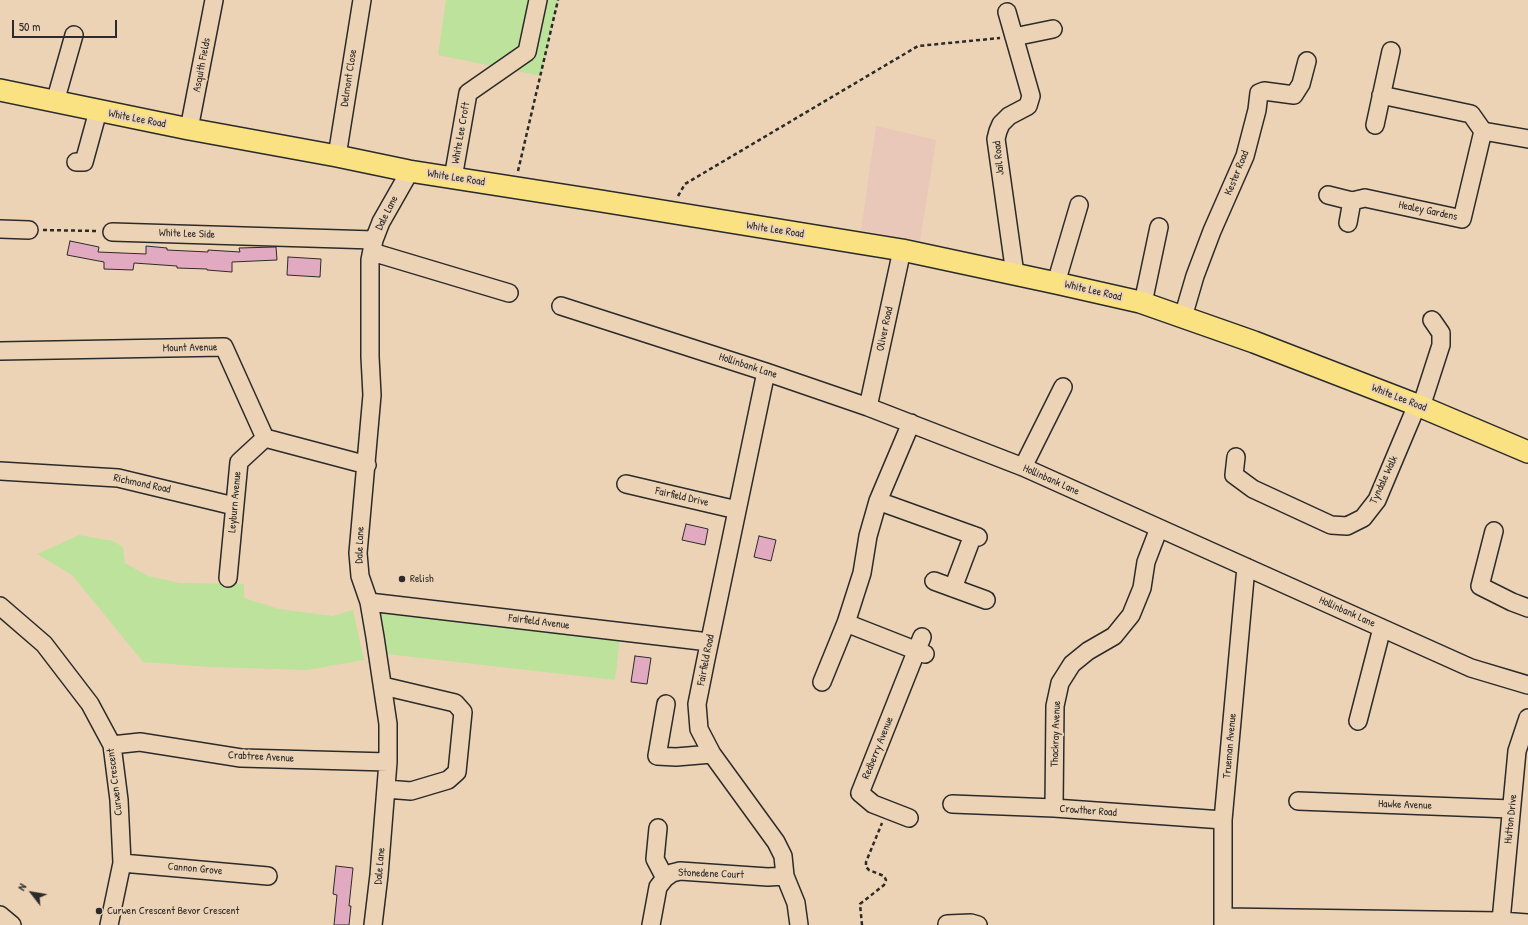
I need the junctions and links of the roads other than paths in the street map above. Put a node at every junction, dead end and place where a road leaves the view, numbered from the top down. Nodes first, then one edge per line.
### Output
1 (214, 0) edge
2 (362, 0) edge
3 (538, 0) edge
4 (1007, 12) dead end
5 (1053, 30) dead end
6 (74, 35) dead end
7 (1008, 38) junction
8 (1391, 51) dead end
9 (1307, 61) dead end
10 (0, 90) edge
11 (1381, 95) junction
12 (55, 102) junction
13 (98, 111) junction
14 (1375, 125) dead end
15 (190, 129) junction
16 (1483, 131) junction
17 (1528, 139) edge
18 (337, 156) junction
19 (76, 162) dead end
20 (410, 171) junction
21 (453, 178) junction
22 (1328, 195) dead end
23 (1352, 201) junction
24 (1079, 205) dead end
25 (1348, 223) dead end
26 (1159, 226) dead end
27 (0, 229) edge
28 (29, 230) road end
29 (112, 232) road end
30 (373, 246) junction
31 (902, 250) junction
32 (1015, 274) junction
33 (1056, 283) junction
34 (509, 293) dead end
35 (1143, 303) junction
36 (561, 306) dead end
37 (1184, 318) junction
38 (1432, 320) dead end
39 (0, 351) edge
40 (766, 372) junction
41 (1063, 387) dead end
42 (1419, 406) junction
43 (868, 407) junction
44 (911, 424) junction
45 (265, 438) junction
46 (1528, 452) edge
47 (1236, 457) dead end
48 (367, 465) junction
49 (1023, 467) junction
50 (0, 471) edge
51 (626, 484) dead end
52 (878, 501) junction
53 (234, 506) junction
54 (737, 510) junction
55 (1159, 528) junction
56 (1494, 530) dead end
57 (1246, 567) junction
58 (228, 578) dead end
59 (934, 581) dead end
60 (953, 588) junction
61 (986, 600) dead end
62 (369, 602) junction
63 (0, 606) edge
64 (1528, 608) edge
65 (846, 623) junction
66 (1382, 628) junction
67 (709, 642) junction
68 (822, 682) dead end
69 (1528, 685) edge
70 (383, 686) junction
71 (666, 704) dead end
72 (1528, 718) edge
73 (1358, 721) dead end
74 (112, 745) junction
75 (712, 754) junction
76 (388, 762) junction
77 (386, 789) junction
78 (1298, 801) dead end
79 (952, 804) dead end
80 (1054, 808) junction
81 (1512, 809) junction
82 (909, 818) dead end
83 (1223, 820) junction
84 (658, 828) dead end
85 (122, 863) junction
86 (268, 876) dead end
87 (785, 876) junction
88 (665, 878) junction
89 (0, 915) edge
90 (1223, 921) edge
91 (1501, 921) junction
92 (1528, 923) edge
93 (947, 924) edge
94 (12, 925) edge
95 (109, 925) edge
96 (373, 925) edge
97 (651, 925) edge
98 (800, 925) edge
99 (978, 925) edge

1 - 15 street, Asquith Fields
2 - 18 street, Delmont Close
3 - 21 street, White Lee Croft
4 - 7 street, Jail Road
5 - 7 street
6 - 12 street
7 - 32 street, Jail Road
8 - 11 street
9 - 37 street, Kester Road
10 - 12 main road, White Lee Road
11 - 14 street
11 - 16 street
12 - 13 main road, White Lee Road
13 - 15 main road, White Lee Road
13 - 19 street
15 - 18 main road, White Lee Road
16 - 17 street
16 - 23 street, Healey Gardens
18 - 20 main road, White Lee Road
20 - 21 main road, White Lee Road
20 - 30 street, Dale Lane
21 - 31 main road, White Lee Road
22 - 23 street, Healey Gardens
23 - 25 street
24 - 33 street
26 - 35 street
27 - 28 street
29 - 30 street, White Lee Side
30 - 34 street, White Lee Side
30 - 48 street, Dale Lane
31 - 32 main road, White Lee Road
31 - 43 street, Oliver Road
32 - 33 main road, White Lee Road
33 - 35 main road, White Lee Road
35 - 37 main road, White Lee Road
36 - 40 street, Hollinbank Lane
37 - 42 main road, White Lee Road
38 - 42 street, Tyndale Walk
39 - 45 street, Mount Avenue
40 - 43 street, Hollinbank Lane
40 - 54 street, Fairfield Road
41 - 49 street
42 - 46 main road, White Lee Road
42 - 47 street, Tyndale Walk
43 - 44 street, Hollinbank Lane
44 - 49 street, Hollinbank Lane
44 - 52 street
45 - 48 street
45 - 53 street, Leyburn Avenue
48 - 62 street, Dale Lane
49 - 55 street, Hollinbank Lane
50 - 53 street, Richmond Road
51 - 54 street, Fairfield Drive
52 - 60 street
52 - 65 street
53 - 58 street, Leyburn Avenue
54 - 67 street, Fairfield Road
55 - 57 street, Hollinbank Lane
55 - 80 street, Thackray Avenue
56 - 64 street
57 - 66 street, Hollinbank Lane
57 - 83 street, Trueman Avenue
59 - 60 street
60 - 61 street
62 - 67 street, Fairfield Avenue
62 - 70 street, Dale Lane
63 - 74 street, Curwen Crescent
65 - 68 street
65 - 82 street, Redberry Avenue
66 - 69 street, Hollinbank Lane
66 - 73 street
67 - 75 street, Fairfield Road
70 - 76 street, Dale Lane
70 - 77 street
71 - 75 street
72 - 81 street, Hutton Drive
74 - 76 street, Crabtree Avenue
74 - 85 street, Curwen Crescent
75 - 87 street, Fairfield Road
76 - 77 street, Dale Lane
77 - 96 street, Dale Lane
78 - 81 street, Hawke Avenue
79 - 80 street, Crowther Road
80 - 83 street, Crowther Road
81 - 91 street, Hutton Drive
83 - 90 street, Trueman Avenue
84 - 88 street
85 - 86 street, Cannon Grove
85 - 95 street, Curwen Crescent
87 - 88 street, Stonedene Court
87 - 98 street, Fairfield Road
88 - 97 street, Stonedene Court
89 - 94 street
90 - 91 street
91 - 92 street
93 - 99 street

